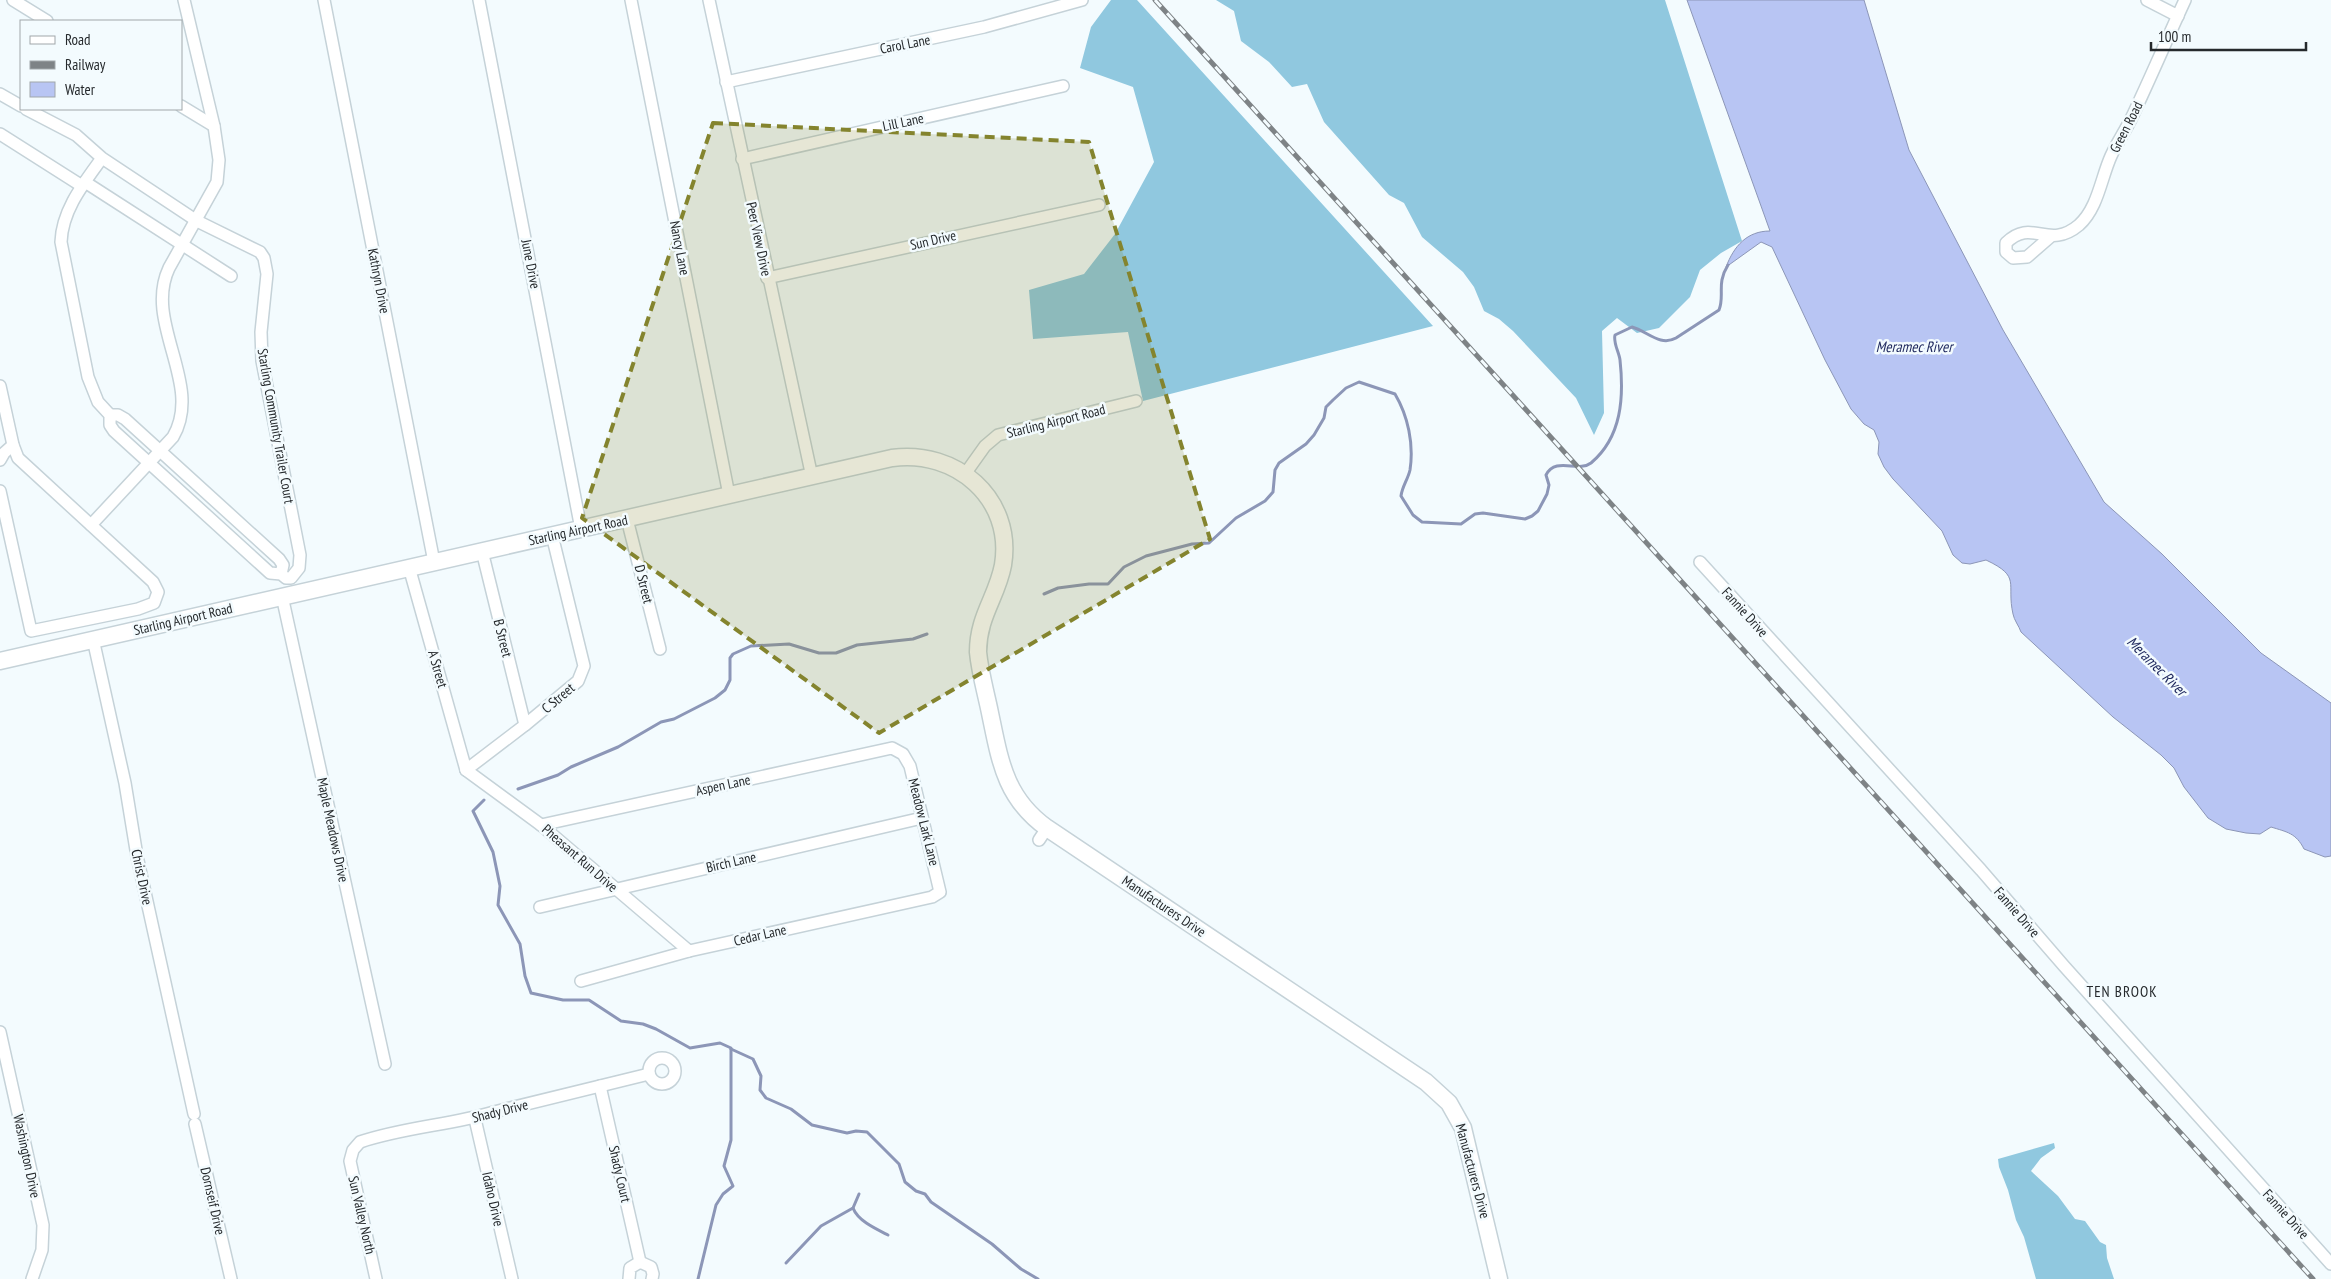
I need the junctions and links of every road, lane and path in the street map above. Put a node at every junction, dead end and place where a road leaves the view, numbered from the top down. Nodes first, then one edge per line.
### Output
1 (184, 0) edge
2 (324, 0) edge
3 (479, 0) edge
4 (631, 0) edge
5 (709, 0) edge
6 (1082, 0) edge
7 (2147, 0) edge
8 (2185, 0) edge
9 (16, 1) edge
10 (2178, 16) junction
11 (45, 20) edge
12 (726, 82) junction
13 (1063, 86) dead end
14 (1, 97) edge
15 (20, 106) edge
16 (182, 107) edge
17 (28, 110) edge
18 (214, 126) junction
19 (0, 134) edge
20 (102, 158) junction
21 (742, 159) junction
22 (84, 184) junction
23 (1099, 205) dead end
24 (197, 221) junction
25 (2050, 237) dead end
26 (184, 244) junction
27 (231, 276) dead end
28 (767, 278) junction
29 (0, 386) edge
30 (1136, 401) dead end
31 (110, 416) junction
32 (13, 445) junction
33 (160, 451) junction
34 (0, 460) edge
35 (149, 463) junction
36 (965, 474) junction
37 (812, 477) junction
38 (0, 491) edge
39 (729, 496) junction
40 (627, 519) junction
41 (91, 525) junction
42 (581, 529) junction
43 (552, 536) junction
44 (482, 551) junction
45 (434, 562) junction
46 (1700, 562) dead end
47 (410, 568) junction
48 (287, 586) junction
49 (93, 639) junction
50 (660, 649) dead end
51 (0, 661) edge
52 (525, 725) junction
53 (903, 754) joint
54 (466, 770) junction
55 (922, 818) junction
56 (541, 825) junction
57 (615, 889) junction
58 (940, 892) joint
59 (540, 908) dead end
60 (689, 951) junction
61 (581, 981) dead end
62 (0, 1032) edge
63 (385, 1064) dead end
64 (649, 1074) dead end
65 (600, 1086) junction
66 (195, 1119) joint
67 (475, 1119) junction
68 (353, 1150) joint
69 (640, 1262) junction
70 (2331, 1264) edge
71 (32, 1279) edge
72 (231, 1279) edge
73 (376, 1279) edge
74 (512, 1279) edge
75 (629, 1279) edge
76 (652, 1279) edge
77 (1499, 1279) edge

1 - 18 street
2 - 45 street, Kathryn Drive
3 - 42 street, June Drive
4 - 39 street, Nancy Lane
5 - 12 street, Peer View Drive
6 - 12 street, Carol Lane
7 - 10 street
8 - 10 street, Green Road
9 - 11 street
10 - 25 street, Green Road
12 - 21 street, Peer View Drive
13 - 21 street, Lill Lane
14 - 15 street
16 - 18 street
17 - 20 street, Starling Community Trailer Court
18 - 24 street
19 - 22 street
20 - 22 street
20 - 24 street, Starling Community Trailer Court
21 - 28 street, Peer View Drive
22 - 26 street
22 - 31 street
23 - 28 street, Sun Drive
24 - 26 street
24 - 48 street, Starling Community Trailer Court
26 - 27 street
26 - 33 street
28 - 37 street, Peer View Drive
29 - 32 street
30 - 36 street, Starling Airport Road
31 - 33 street
31 - 35 street
32 - 34 street
32 - 41 street
33 - 35 street
33 - 48 street
35 - 41 street
35 - 48 street
36 - 37 street, Starling Airport Road
36 - 77 street, Manufacturers Drive
37 - 39 street, Starling Airport Road
38 - 41 street
39 - 40 street, Starling Airport Road
40 - 42 street, Starling Airport Road
40 - 50 street, D Street
42 - 43 street, Starling Airport Road
43 - 44 street, Starling Airport Road
43 - 52 street, C Street
44 - 45 street, Starling Airport Road
44 - 52 street, B Street
45 - 47 street, Starling Airport Road
46 - 70 street, Fannie Drive
47 - 48 street, Starling Airport Road
47 - 54 street, A Street
48 - 49 street, Starling Airport Road
48 - 63 street, Maple Meadows Drive
49 - 51 street, Starling Airport Road
49 - 66 street, Christ Drive
52 - 54 street, C Street
53 - 55 street, Meadow Lark Lane
53 - 56 street, Aspen Lane
54 - 56 street, Pheasant Run Drive
55 - 57 street, Birch Lane
55 - 58 street, Meadow Lark Lane
56 - 57 street, Pheasant Run Drive
57 - 59 street, Birch Lane
57 - 60 street, Pheasant Run Drive
58 - 60 street, Cedar Lane
60 - 61 street, Cedar Lane
62 - 71 street, Washington Drive
64 - 65 street, Shady Drive
65 - 67 street, Shady Drive
65 - 69 street, Shady Court
66 - 72 street, Dornseif Drive
67 - 68 street, Shady Drive
67 - 74 street, Idaho Drive
68 - 73 street, Sun Valley North
69 - 75 street
69 - 76 street, Shady Court

